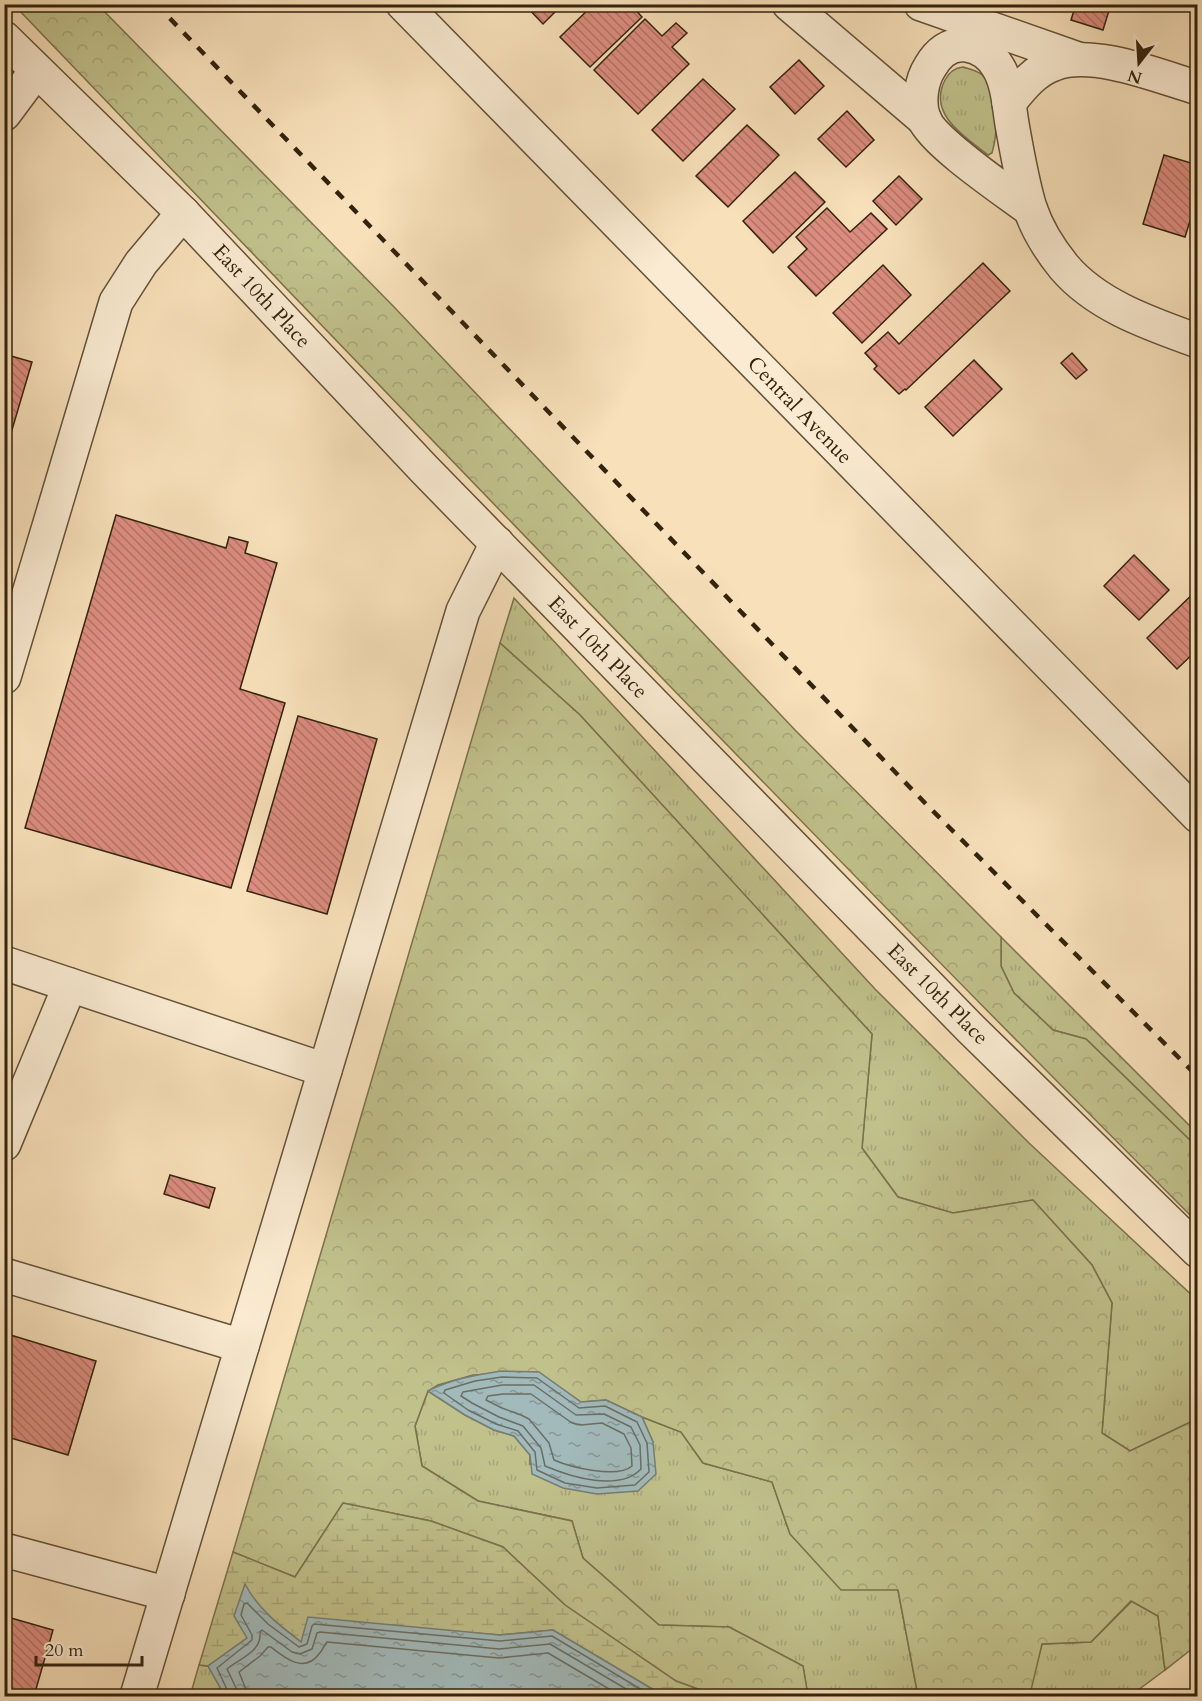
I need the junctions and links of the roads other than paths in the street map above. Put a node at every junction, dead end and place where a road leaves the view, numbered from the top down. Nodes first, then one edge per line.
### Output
1 (404, 4) edge
2 (789, 4) edge
3 (921, 4) edge
4 (4, 38) edge
5 (1078, 59) junction
6 (36, 70) junction
7 (1197, 88) edge
8 (1009, 103) junction
9 (4, 114) edge
10 (925, 120) junction
11 (1031, 210) junction
12 (183, 213) junction
13 (1197, 341) edge
14 (497, 543) junction
15 (4, 677) edge
16 (1197, 816) edge
17 (4, 963) edge
18 (70, 985) junction
19 (326, 1070) junction
20 (4, 1144) edge
21 (1197, 1251) edge
22 (4, 1275) edge
23 (242, 1346) junction
24 (4, 1551) edge
25 (168, 1594) junction
26 (137, 1696) edge

1 - 16 street, Central Avenue
2 - 10 street
3 - 5 street
4 - 6 street, East 10th Place
5 - 7 street
5 - 8 street
6 - 9 street
6 - 12 street, East 10th Place
8 - 10 street
8 - 11 street
10 - 11 street
11 - 13 street
12 - 14 street, East 10th Place
12 - 15 street
14 - 19 street
14 - 21 street, East 10th Place
17 - 18 street
18 - 19 street
18 - 20 street
19 - 23 street
22 - 23 street
23 - 25 street
24 - 25 street
25 - 26 street

